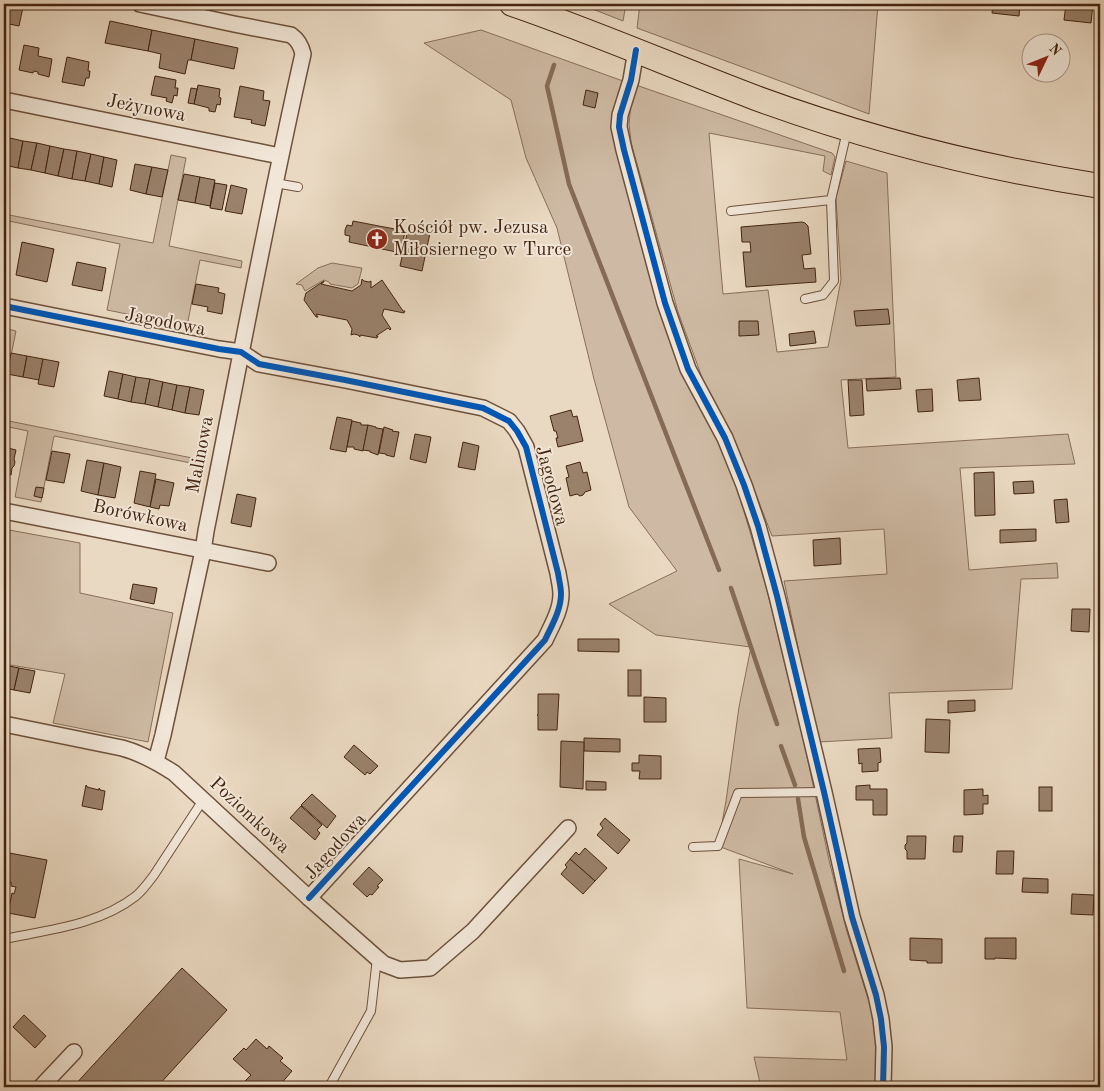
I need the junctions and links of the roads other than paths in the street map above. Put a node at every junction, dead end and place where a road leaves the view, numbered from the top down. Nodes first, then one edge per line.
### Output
1 (140, 4) edge
2 (512, 4) edge
3 (636, 50) junction
4 (4, 100) edge
5 (848, 129) junction
6 (280, 156) junction
7 (274, 183) junction
8 (1100, 186) edge
9 (298, 187) dead end
10 (830, 200) junction
11 (731, 211) dead end
12 (805, 299) dead end
13 (4, 306) edge
14 (241, 352) junction
15 (4, 511) edge
16 (203, 551) junction
17 (268, 563) dead end
18 (4, 724) edge
19 (156, 761) junction
20 (824, 792) junction
21 (203, 800) junction
22 (568, 828) dead end
23 (693, 847) dead end
24 (309, 898) junction
25 (4, 939) edge
26 (377, 958) junction
27 (74, 1052) dead end
28 (41, 1087) edge
29 (329, 1087) edge
30 (882, 1087) edge

1 - 6 street, Malinowa
2 - 3 main road
3 - 5 main road
3 - 20 street
4 - 6 street, Jeżynowa
5 - 8 main road
5 - 10 lane
6 - 7 street, Malinowa
7 - 9 lane
7 - 14 street, Malinowa
10 - 11 lane
10 - 12 lane
13 - 14 street, Jagodowa
14 - 16 street, Malinowa
14 - 24 street, Jagodowa
15 - 16 street, Borówkowa
16 - 17 street, Borówkowa
16 - 19 street, Malinowa
18 - 19 street, Poziomkowa
19 - 21 street, Poziomkowa
20 - 23 lane
20 - 30 street
21 - 24 street, Poziomkowa
21 - 25 lane
22 - 26 street, Poziomkowa
24 - 26 street, Poziomkowa
26 - 29 lane
27 - 28 street

